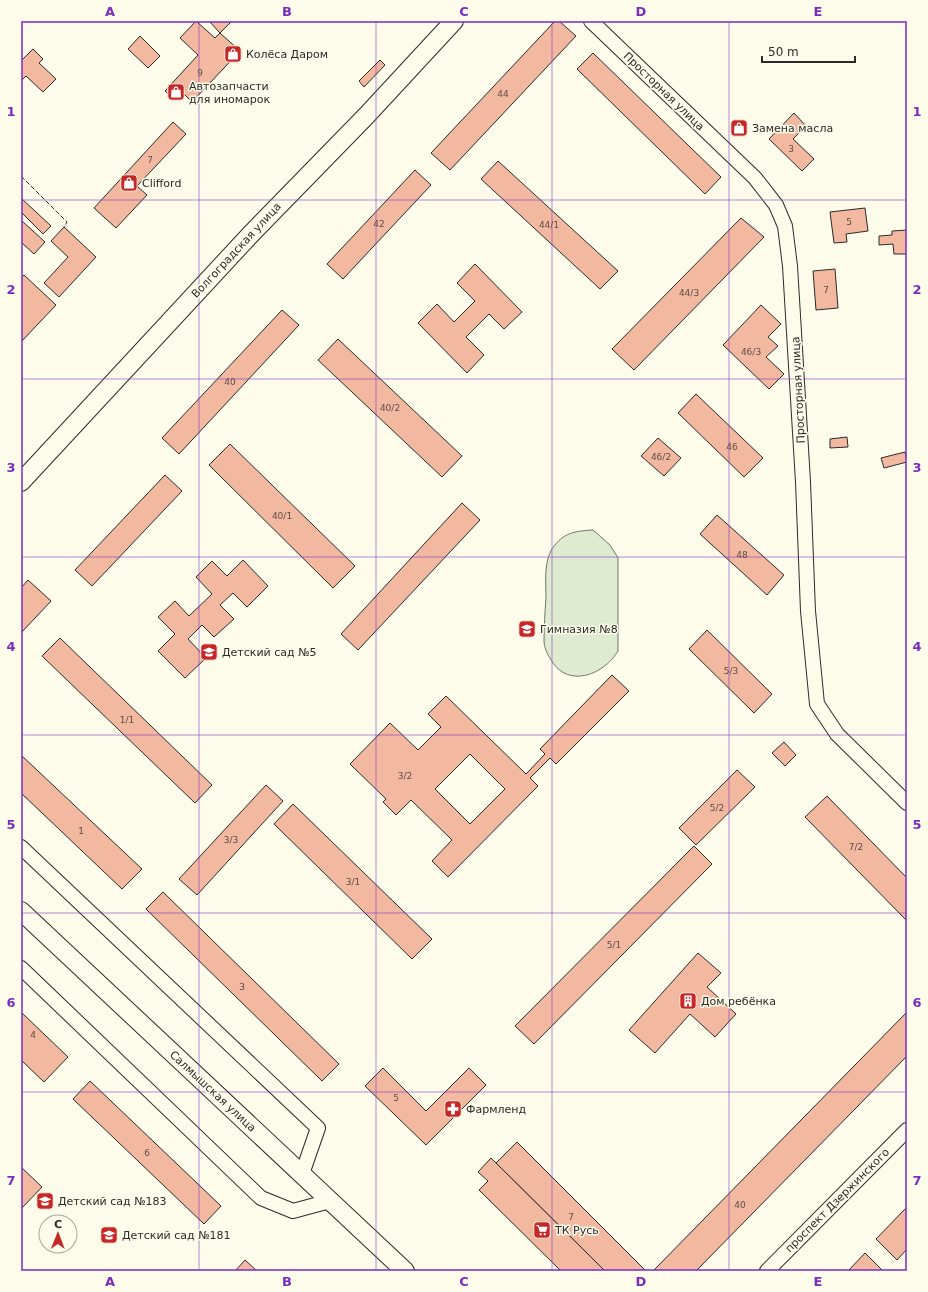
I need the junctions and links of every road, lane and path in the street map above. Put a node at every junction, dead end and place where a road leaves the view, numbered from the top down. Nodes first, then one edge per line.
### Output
1 (454, 21) edge
2 (592, 21) edge
3 (21, 482) edge
4 (907, 802) edge
5 (21, 847) edge
6 (21, 911) edge
7 (21, 968) edge
8 (907, 1130) edge
9 (302, 1174) junction
10 (330, 1201) junction
11 (405, 1271) edge
12 (767, 1271) edge

1 - 3 main road, Волгоградская улица
2 - 4 street, Просторная улица
5 - 9 street
6 - 9 main road, Салмышская улица
7 - 10 street
8 - 12 street, проспект Дзержинского
9 - 10 main road, Салмышская улица
10 - 11 main road, Салмышская улица

